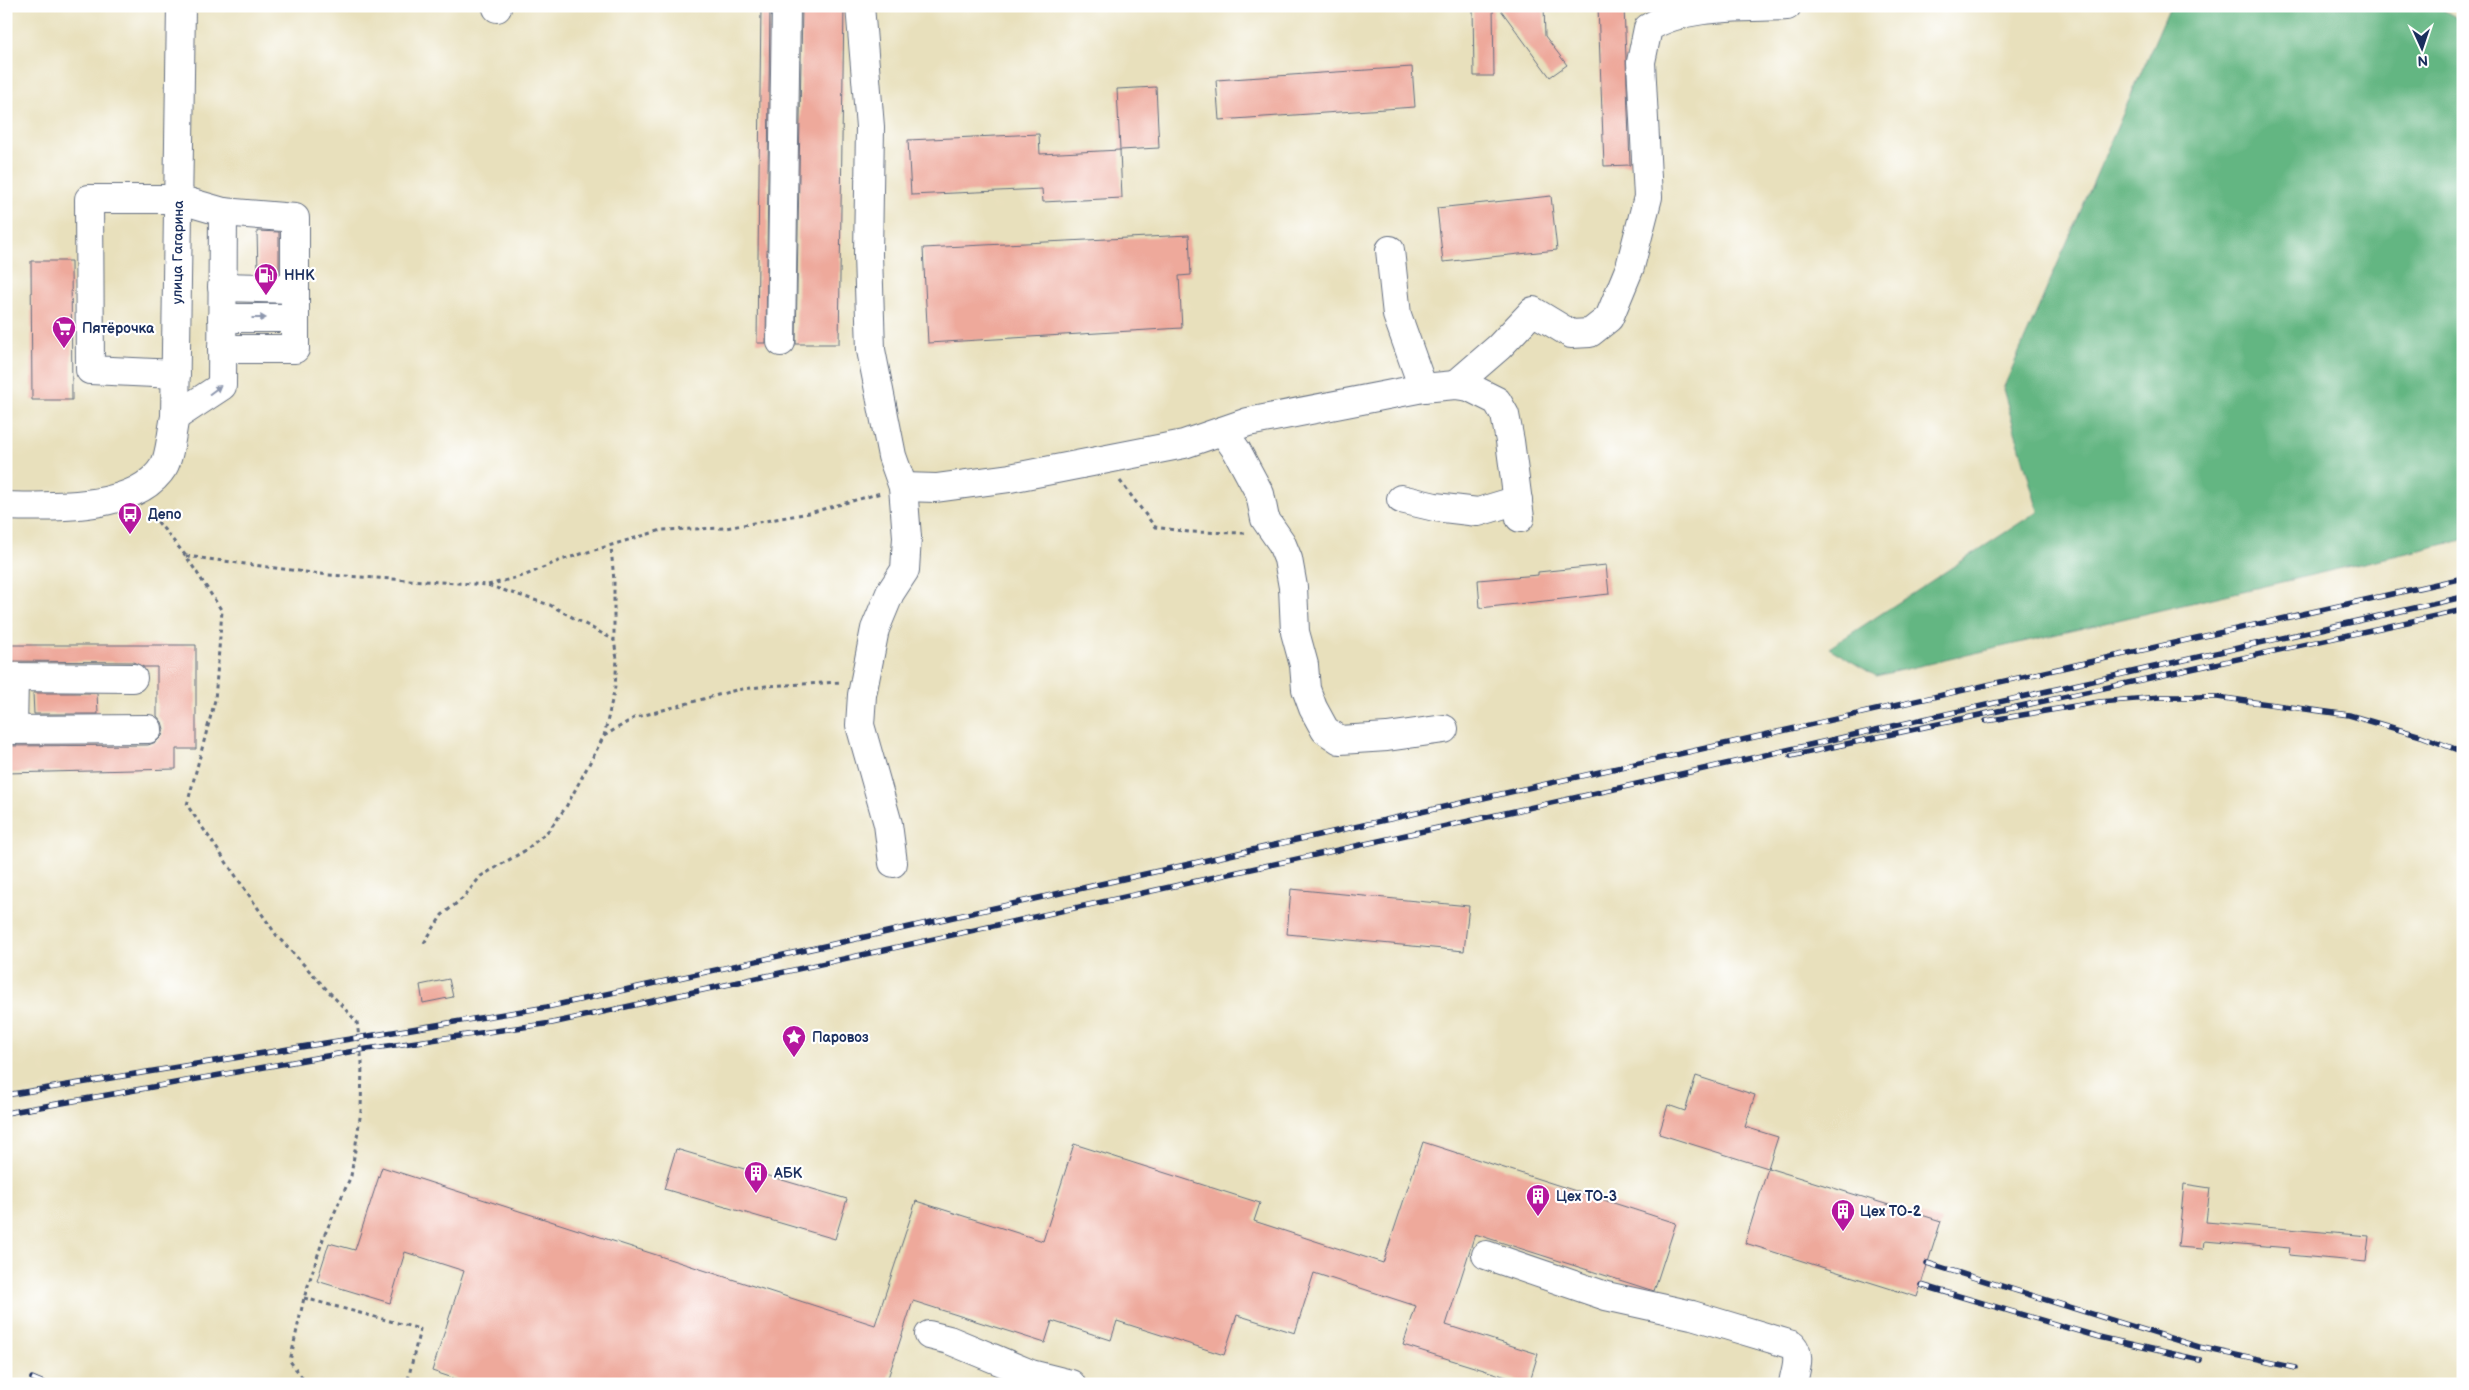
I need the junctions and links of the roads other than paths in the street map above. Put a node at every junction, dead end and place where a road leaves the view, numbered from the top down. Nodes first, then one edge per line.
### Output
1 (181, 6) edge
2 (786, 6) edge
3 (860, 6) edge
4 (1787, 6) edge
5 (178, 199) junction
6 (223, 212) junction
7 (1390, 250) dead end
8 (222, 287) junction
9 (295, 289) junction
10 (222, 318) junction
11 (295, 318) junction
12 (781, 342) dead end
13 (222, 349) junction
14 (176, 374) junction
15 (1455, 385) junction
16 (1423, 388) junction
17 (175, 416) junction
18 (1223, 430) junction
19 (903, 487) junction
20 (1401, 499) dead end
21 (6, 506) edge
22 (10, 677) edge
23 (133, 678) dead end
24 (148, 729) dead end
25 (1444, 729) dead end
26 (10, 730) edge
27 (893, 863) dead end
28 (1486, 1255) dead end
29 (929, 1335) dead end
30 (1072, 1384) edge
31 (1793, 1384) edge

1 - 5 main road, улица Гагарина
2 - 12 main road
3 - 19 main road
4 - 15 main road
5 - 6 main road
5 - 14 main road, улица Гагарина
5 - 14 main road
6 - 8 main road
6 - 9 main road
7 - 16 main road
8 - 9 main road
8 - 10 main road
9 - 11 main road
10 -> 11 main road
10 - 13 main road
11 - 13 main road
17 -> 13 main road
14 - 17 main road, улица Гагарина
15 - 16 main road
15 - 20 main road
16 - 18 main road
17 - 21 main road, улица Гагарина
18 - 19 main road
18 - 25 main road
19 - 27 main road
22 - 23 main road
22 - 26 main road
24 - 26 main road
28 - 31 main road
29 - 30 main road

